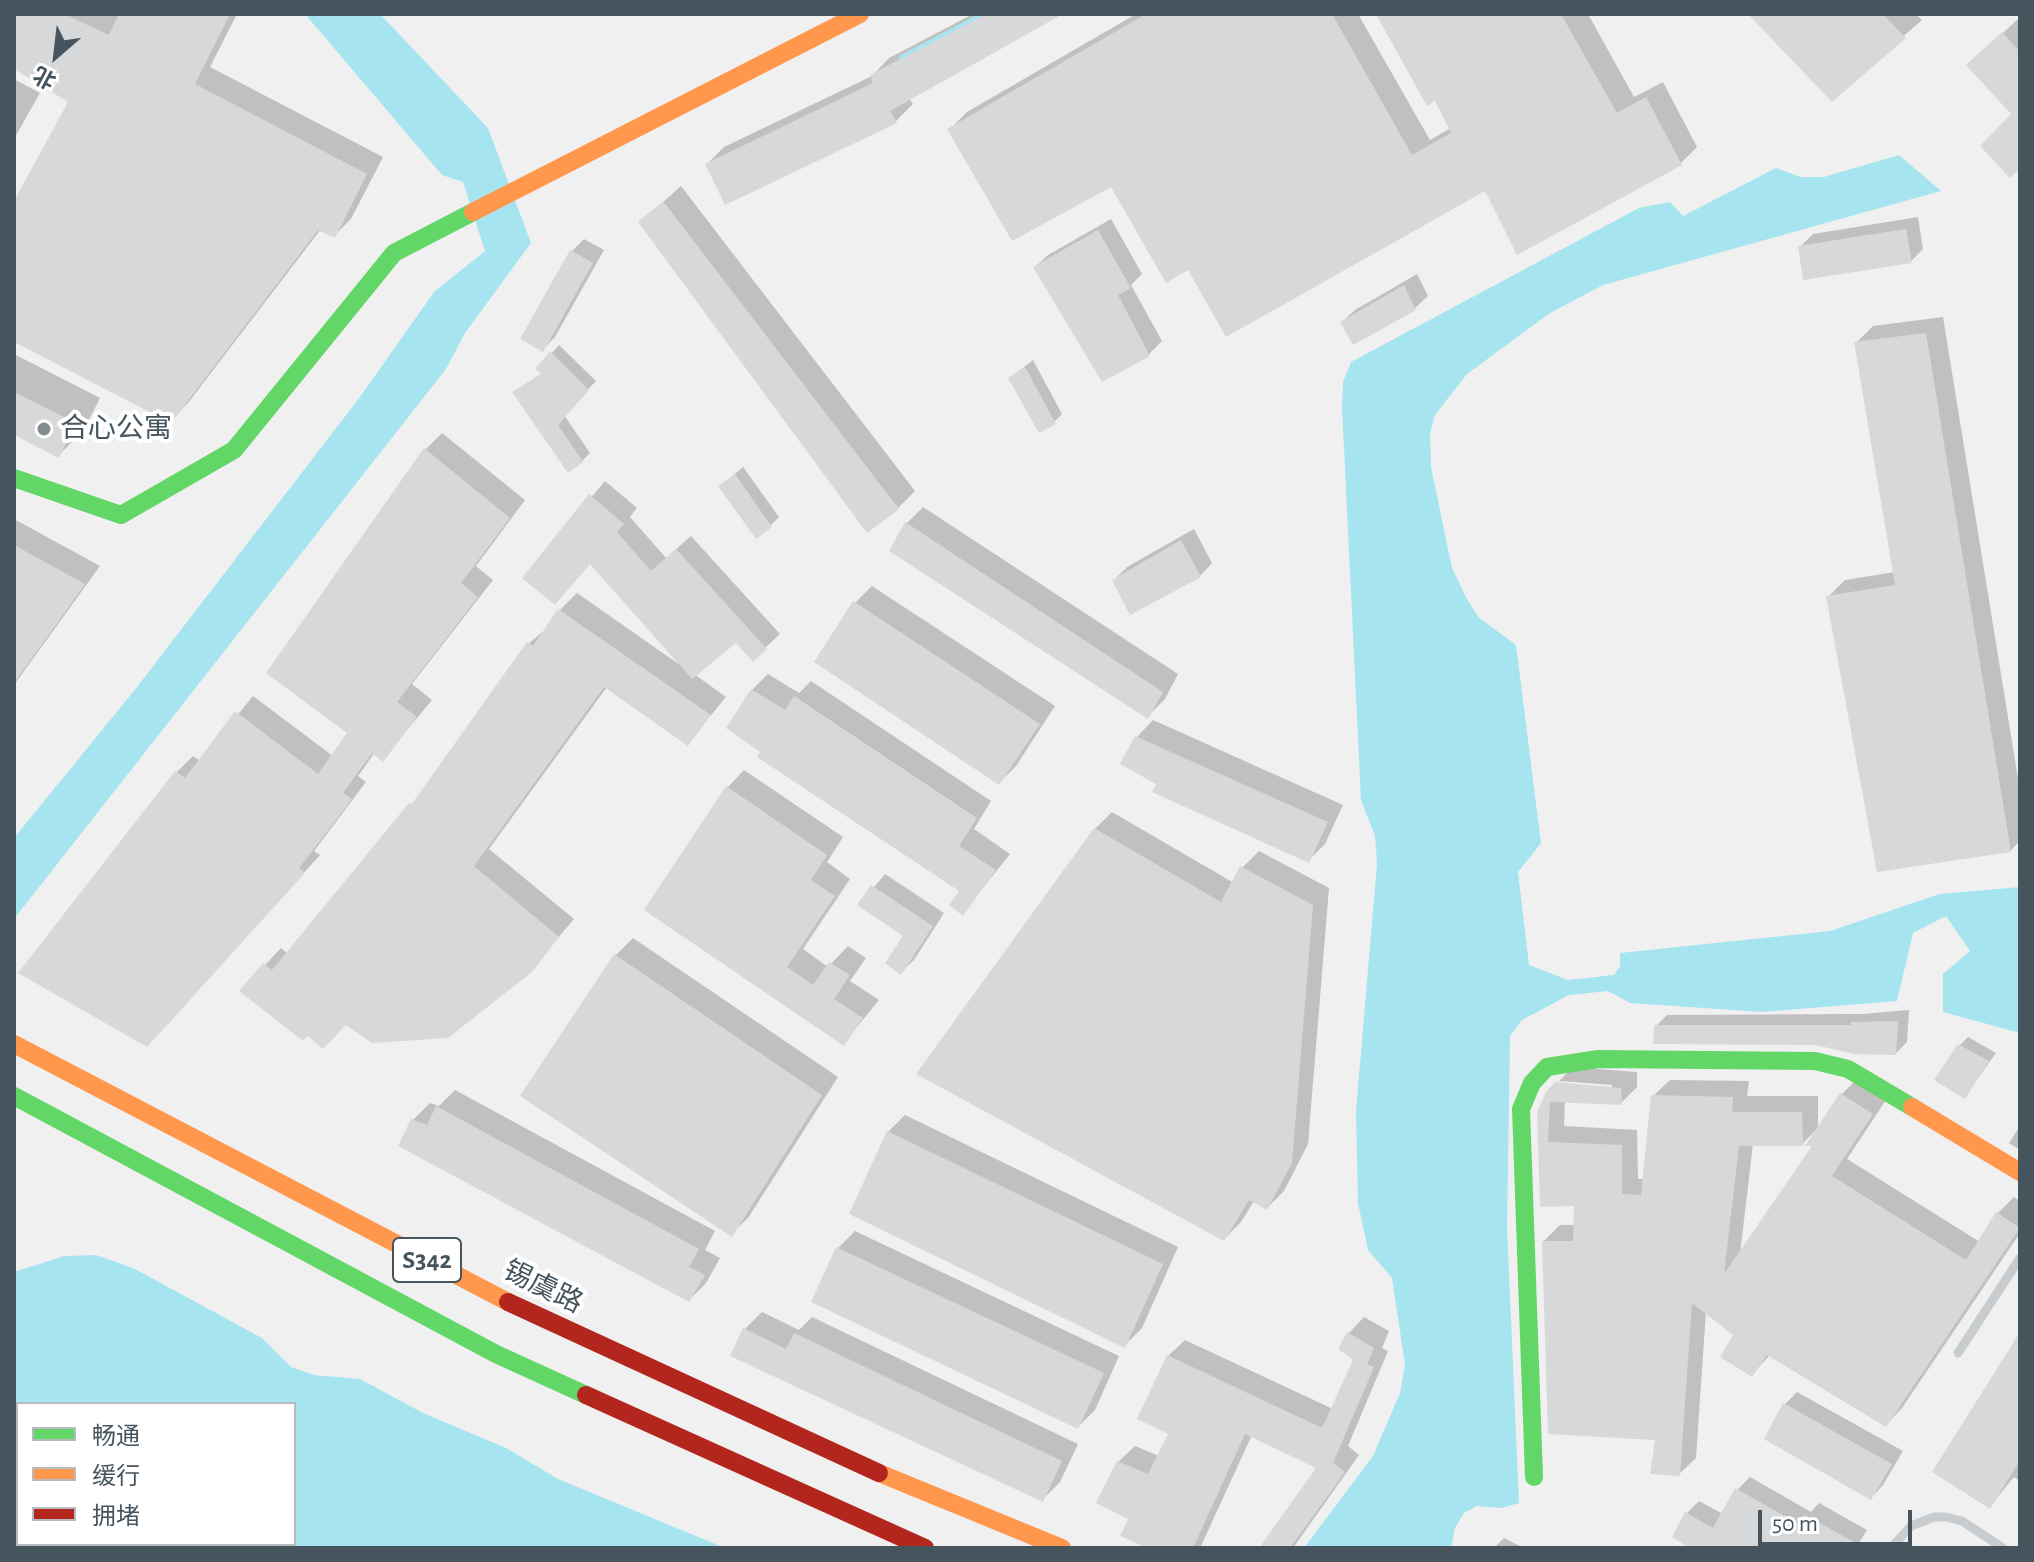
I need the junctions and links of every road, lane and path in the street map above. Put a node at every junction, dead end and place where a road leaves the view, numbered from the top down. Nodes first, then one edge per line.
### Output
1 (860, 14) edge
2 (14, 478) edge
3 (14, 1044) edge
4 (14, 1096) edge
5 (2020, 1172) edge
6 (2020, 1258) edge
7 (1958, 1353) dead end
8 (1534, 1477) dead end
9 (925, 1548) edge
10 (1062, 1548) edge
11 (1891, 1548) edge
12 (2003, 1548) edge

1 - 2 main road
3 - 10 main road, 锡虞路 / S342
4 - 9 main road, S342
5 - 8 main road
6 - 7 lane
11 - 12 lane

